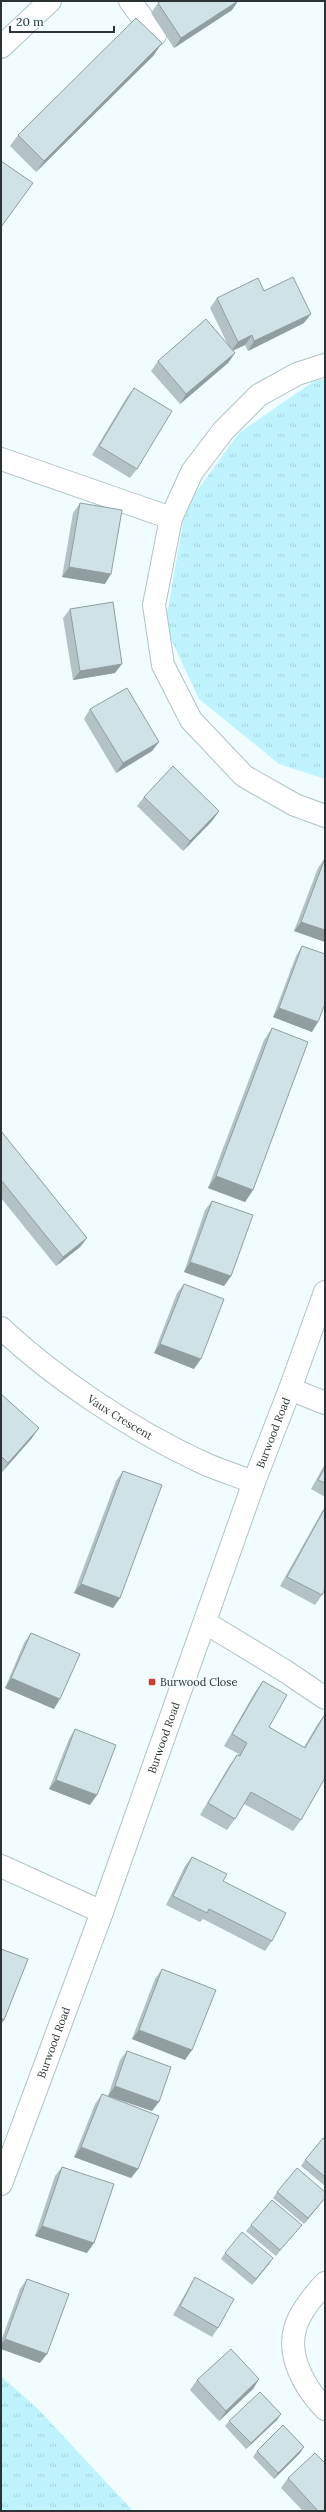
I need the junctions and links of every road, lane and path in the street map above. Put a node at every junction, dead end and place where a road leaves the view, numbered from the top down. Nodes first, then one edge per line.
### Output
1 (50, 1) edge
2 (130, 1) edge
3 (155, 35) edge
4 (1, 47) edge
5 (325, 365) edge
6 (1, 459) edge
7 (171, 518) junction
8 (325, 816) edge
9 (325, 1292) edge
10 (1, 1328) edge
11 (290, 1389) junction
12 (325, 1403) edge
13 (254, 1482) junction
14 (206, 1623) junction
15 (325, 1698) edge
16 (1, 1866) edge
17 (102, 1912) junction
18 (1, 2184) edge
19 (325, 2283) edge
20 (325, 2409) edge

1 - 4 street
2 - 3 street
5 - 7 street
6 - 7 street
7 - 8 street
9 - 11 street, Burwood Road
10 - 13 street, Vaux Crescent
11 - 12 street
11 - 13 street, Burwood Road
13 - 14 street, Burwood Road
14 - 15 street
14 - 17 street, Burwood Road
16 - 17 street
17 - 18 street, Burwood Road
19 - 20 street

